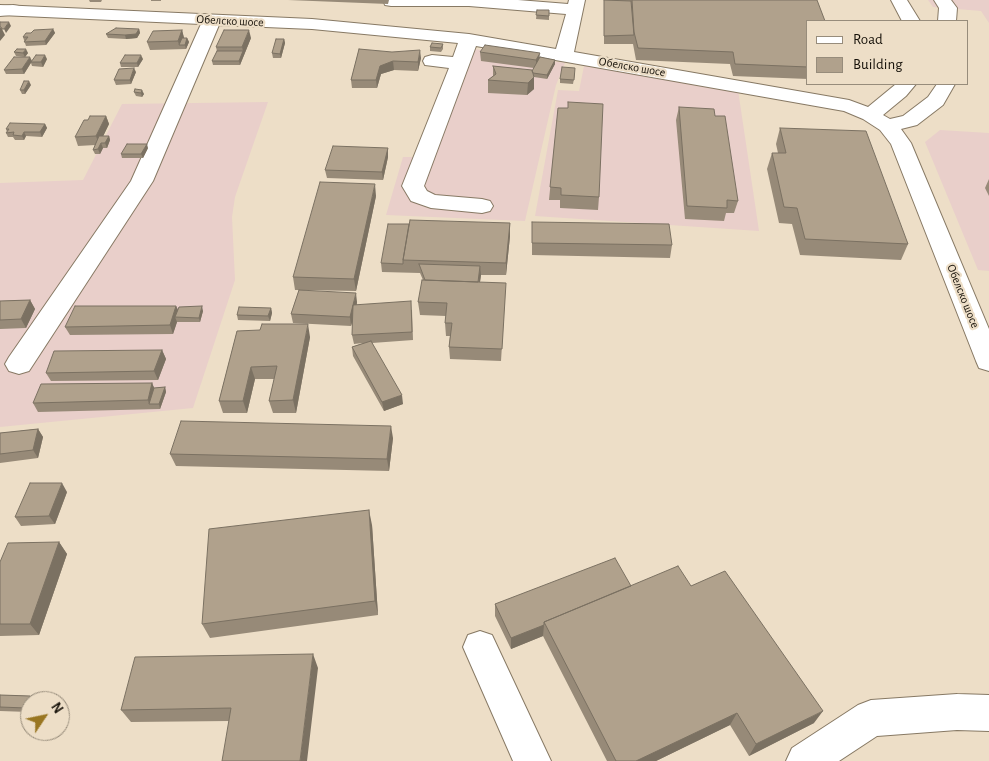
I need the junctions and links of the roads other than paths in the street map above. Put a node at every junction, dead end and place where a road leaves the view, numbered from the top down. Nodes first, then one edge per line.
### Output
1 (899, 0) edge
2 (942, 0) edge
3 (391, 1) edge
4 (469, 1) edge
5 (576, 5) edge
6 (120, 8) edge
7 (4, 10) edge
8 (212, 20) junction
9 (910, 20) edge
10 (947, 20) edge
11 (469, 39) junction
12 (564, 55) junction
13 (432, 61) dead end
14 (460, 63) junction
15 (906, 85) edge
16 (945, 85) edge
17 (870, 115) junction
18 (887, 126) junction
19 (482, 206) dead end
20 (989, 361) edge
21 (19, 364) dead end
22 (480, 647) dead end
23 (989, 713) edge
24 (532, 761) edge
25 (805, 761) edge

1 - 9 street
2 - 10 street
3 - 4 street
4 - 5 street
5 - 12 street
6 - 7 street, Обелско шосе
6 - 8 street, Обелско шосе
8 - 11 street, Обелско шосе
8 - 21 street
11 - 12 street, Обелско шосе
11 - 14 street
12 - 17 street, Обелско шосе
13 - 14 street
14 - 19 street
15 - 17 street
16 - 18 street
17 - 18 street, Обелско шосе
18 - 20 street, Обелско шосе
22 - 24 street
23 - 25 street

